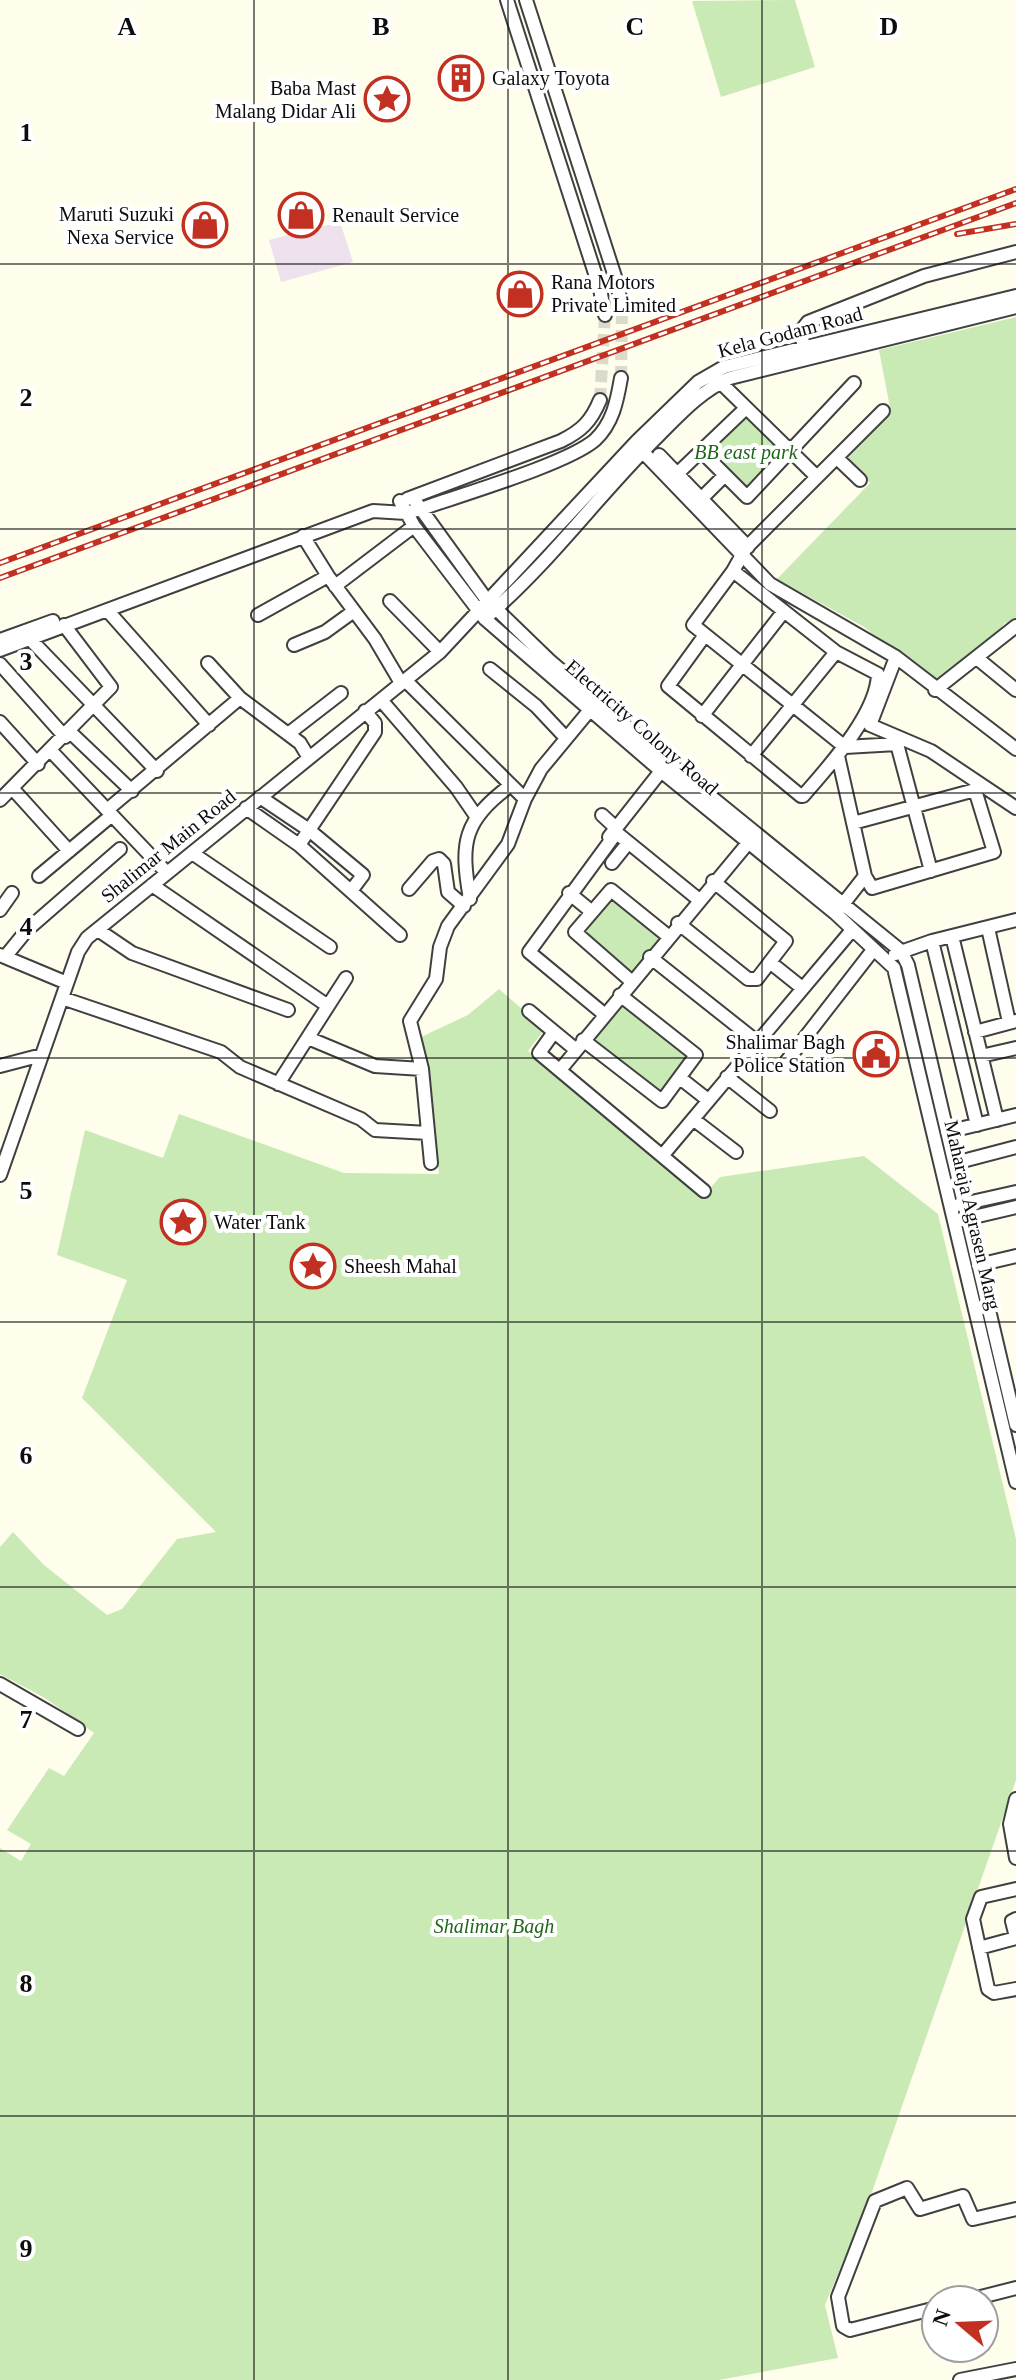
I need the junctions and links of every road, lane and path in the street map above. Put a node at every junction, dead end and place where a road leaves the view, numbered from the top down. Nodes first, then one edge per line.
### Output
1 (507, 0) edge
2 (526, 0) edge
3 (1016, 252) edge
4 (1016, 296) edge
5 (1016, 307) edge
6 (622, 308) tunnel mouth
7 (605, 315) tunnel mouth
8 (804, 354) junction
9 (725, 376) junction
10 (621, 378) tunnel mouth
11 (854, 383) dead end
12 (600, 400) tunnel mouth
13 (745, 409) junction
14 (883, 411) dead end
15 (642, 451) junction
16 (701, 451) junction
17 (789, 451) junction
18 (659, 455) dead end
19 (837, 458) junction
20 (678, 473) junction
21 (724, 476) junction
22 (817, 477) junction
23 (860, 480) dead end
24 (698, 502) junction
25 (410, 505) junction
26 (414, 526) junction
27 (303, 536) junction
28 (744, 551) junction
29 (733, 571) junction
30 (332, 581) junction
31 (390, 601) dead end
32 (486, 609) junction
33 (107, 610) junction
34 (354, 611) junction
35 (784, 611) junction
36 (258, 615) dead end
37 (64, 625) junction
38 (1016, 626) edge
39 (705, 635) junction
40 (30, 639) junction
41 (0, 640) edge
42 (294, 645) dead end
43 (0, 650) edge
44 (440, 652) junction
45 (836, 652) junction
46 (896, 657) junction
47 (978, 659) junction
48 (208, 663) dead end
49 (0, 664) edge
50 (742, 665) junction
51 (490, 669) dead end
52 (403, 682) junction
53 (935, 690) junction
54 (1016, 690) edge
55 (341, 693) dead end
56 (240, 698) junction
57 (381, 700) junction
58 (793, 705) junction
59 (594, 706) junction
60 (95, 707) junction
61 (365, 711) junction
62 (702, 716) junction
63 (0, 722) edge
64 (209, 725) junction
65 (68, 734) junction
66 (288, 734) junction
67 (566, 738) junction
68 (1016, 749) edge
69 (51, 751) junction
70 (842, 751) junction
71 (751, 756) junction
72 (309, 758) junction
73 (38, 764) junction
74 (157, 771) junction
75 (661, 771) junction
76 (511, 785) junction
77 (12, 788) junction
78 (132, 791) junction
79 (260, 797) junction
80 (525, 799) junction
81 (0, 800) edge
82 (914, 806) junction
83 (246, 808) junction
84 (1016, 808) edge
85 (110, 813) junction
86 (602, 815) dead end
87 (476, 816) junction
88 (853, 823) junction
89 (616, 828) junction
90 (309, 830) junction
91 (628, 843) junction
92 (748, 843) junction
93 (299, 845) junction
94 (120, 849) dead end
95 (69, 851) junction
96 (192, 853) junction
97 (612, 863) dead end
98 (931, 871) junction
99 (167, 873) junction
100 (39, 876) dead end
101 (865, 876) junction
102 (713, 881) junction
103 (152, 885) junction
104 (409, 889) dead end
105 (351, 891) junction
106 (12, 893) dead end
107 (569, 893) junction
108 (698, 899) junction
109 (467, 903) junction
110 (839, 909) junction
111 (0, 910) edge
112 (592, 912) junction
113 (1016, 920) edge
114 (678, 923) junction
115 (988, 928) junction
116 (98, 930) junction
117 (852, 930) junction
118 (400, 935) dead end
119 (668, 936) junction
120 (952, 936) junction
121 (526, 940) dead end
122 (932, 941) junction
123 (330, 947) dead end
124 (873, 950) junction
125 (901, 951) junction
126 (3, 956) edge
127 (650, 957) junction
128 (885, 960) junction
129 (771, 963) junction
130 (346, 978) dead end
131 (631, 981) junction
132 (67, 983) junction
133 (801, 987) junction
134 (620, 995) junction
135 (62, 998) junction
136 (328, 1006) junction
137 (288, 1010) dead end
138 (529, 1011) dead end
139 (604, 1014) junction
140 (1013, 1022) edge
141 (554, 1032) junction
142 (975, 1032) junction
143 (308, 1038) junction
144 (756, 1041) junction
145 (579, 1045) junction
146 (1016, 1048) edge
147 (42, 1055) junction
148 (981, 1056) junction
149 (931, 1061) junction
150 (786, 1062) dead end
151 (916, 1064) junction
152 (0, 1066) edge
153 (422, 1069) junction
154 (560, 1070) junction
155 (727, 1077) junction
156 (680, 1078) junction
157 (278, 1084) junction
158 (708, 1100) junction
159 (770, 1111) dead end
160 (1016, 1115) edge
161 (693, 1119) junction
162 (997, 1120) junction
163 (977, 1125) junction
164 (947, 1132) junction
165 (428, 1133) junction
166 (1016, 1147) edge
167 (736, 1152) dead end
168 (662, 1156) junction
169 (431, 1163) dead end
170 (955, 1163) junction
171 (0, 1175) edge
172 (704, 1191) dead end
173 (1016, 1192) edge
174 (964, 1204) junction
175 (951, 1207) junction
176 (1016, 1207) edge
177 (968, 1219) junction
178 (954, 1222) junction
179 (1016, 1256) edge
180 (978, 1265) junction
181 (1004, 1374) edge
182 (1013, 1400) edge
183 (1016, 1425) edge
184 (1016, 1482) edge
185 (0, 1684) edge
186 (78, 1729) dead end
187 (1016, 1799) edge
188 (1015, 1850) edge
189 (1016, 1889) edge
190 (1016, 1919) edge
191 (1016, 1938) edge
192 (979, 1948) junction
193 (1016, 1989) edge
194 (1016, 2209) edge
195 (920, 2312) edge
196 (1016, 2369) edge
197 (960, 2380) edge

1 - 7 street
2 - 6 street
3 - 8 street
4 - 8 street, Kela Godam Road
5 - 8 street, Kela Godam Road
8 - 9 street, Kela Godam Road
9 - 13 street
9 - 15 street, Kela Godam Road
9 - 32 street, Kela Godam Road
10 - 25 street
11 - 17 street
12 - 25 street
13 - 16 street
13 - 17 street
14 - 19 street
15 - 24 street
15 - 32 street, Kela Godam Road
16 - 20 street
16 - 21 street
17 - 21 street
17 - 22 street
18 - 20 street
19 - 22 street
19 - 23 street
20 - 24 street
21 - 24 street
22 - 28 street
24 - 28 street
25 - 26 street, Electricity Colony Road
25 - 27 street
25 - 32 street, Electricity Colony Road
25 - 41 street
26 - 30 street
26 - 32 street, Electricity Colony Road
27 - 30 street
27 - 33 street
28 - 29 street
28 - 46 street
29 - 35 street
29 - 39 street
30 - 34 street
30 - 36 street
31 - 44 street
32 - 44 street, Shalimar Main Road
32 - 59 street, Electricity Colony Road
33 - 37 street
33 - 64 street
34 - 42 street
34 - 52 street
35 - 45 street
35 - 50 street
37 - 40 street
37 - 60 street
38 - 47 street
39 - 50 street
39 - 62 street
40 - 43 street
40 - 60 street
44 - 52 street, Shalimar Main Road
45 - 58 street
45 - 70 street
46 - 53 street
46 - 84 street
47 - 53 street
47 - 54 street
48 - 56 street
49 - 65 street
50 - 58 street
50 - 62 street
51 - 67 street
52 - 57 street, Shalimar Main Road
52 - 76 street
53 - 68 street
55 - 66 street
56 - 64 street
56 - 66 street
57 - 61 street, Shalimar Main Road
57 - 87 street
58 - 70 street
58 - 71 street
59 - 67 street
59 - 75 street, Electricity Colony Road
59 - 110 street, Electricity Colony Road
60 - 65 street
60 - 74 street
61 - 72 street, Shalimar Main Road
61 - 90 street
62 - 71 street
63 - 73 street
64 - 74 street
65 - 69 street
65 - 78 street
66 - 72 street
67 - 80 street
69 - 73 street
69 - 85 street
70 - 71 street
70 - 82 street
70 - 88 street
72 - 79 street, Shalimar Main Road
73 - 77 street
74 - 78 street
75 - 89 street
75 - 92 street, Electricity Colony Road
76 - 80 street
76 - 87 street
77 - 81 street
77 - 95 street
78 - 85 street
79 - 83 street, Shalimar Main Road
79 - 90 street
80 - 109 street
82 - 88 street
82 - 98 street
82 - 98 street
83 - 93 street
83 - 96 street, Shalimar Main Road
85 - 95 street
85 - 99 street
86 - 89 street
87 - 109 street
88 - 101 street
89 - 121 street
90 - 93 street
90 - 105 street
91 - 97 street
91 - 107 street
91 - 108 street
92 - 102 street
92 - 110 street, Electricity Colony Road
93 - 105 street
94 - 126 street
95 - 100 street
96 - 99 street, Shalimar Main Road
96 - 123 street
98 - 101 street
99 - 103 street, Shalimar Main Road
101 - 110 street
102 - 108 street
102 - 129 street
103 - 116 street, Shalimar Main Road
103 - 136 street
104 - 109 street
105 - 118 street
106 - 111 street
107 - 112 street
107 - 139 street
108 - 114 street
109 - 153 street
110 - 117 street, Electricity Colony Road
110 - 125 street, Electricity Colony Road
112 - 119 street
112 - 131 street
113 - 115 street
114 - 119 street
114 - 129 street
115 - 120 street
115 - 140 street
116 - 132 street, Shalimar Main Road
116 - 137 street
117 - 124 street, Electricity Colony Road
117 - 133 street
119 - 127 street
120 - 122 street
120 - 142 street
122 - 125 street
122 - 163 street
124 - 128 street, Electricity Colony Road
124 - 150 street
125 - 128 street
125 - 149 street, Maharaja Agrasen Marg
126 - 132 street
127 - 131 street
127 - 144 street
128 - 151 street, Maharaja Agrasen Marg
129 - 133 street
130 - 136 street
131 - 134 street
132 - 135 street, Shalimar Main Road
133 - 144 street
134 - 139 street
134 - 156 street
135 - 147 street, Shalimar Main Road
135 - 157 street
136 - 143 street
138 - 141 street
139 - 145 street
140 - 142 street
141 - 145 street
141 - 154 street
142 - 148 street
143 - 153 street
143 - 157 street
144 - 155 street
145 - 154 street
145 - 156 street
146 - 148 street
147 - 152 street
147 - 171 street, Shalimar Main Road
148 - 162 street
149 - 151 street
149 - 164 street, Maharaja Agrasen Marg
151 - 175 street, Maharaja Agrasen Marg
153 - 165 street
154 - 168 street
155 - 158 street
155 - 159 street
156 - 158 street
157 - 165 street
158 - 161 street
160 - 162 street
161 - 167 street
161 - 168 street
162 - 163 street
163 - 164 street
164 - 170 street, Maharaja Agrasen Marg
165 - 169 street
166 - 170 street
168 - 172 street
170 - 174 street, Maharaja Agrasen Marg
173 - 174 street
174 - 175 street
174 - 177 street, Maharaja Agrasen Marg
175 - 178 street, Maharaja Agrasen Marg
176 - 177 street
177 - 178 street
177 - 180 street, Maharaja Agrasen Marg
178 - 181 street, Maharaja Agrasen Marg
179 - 180 street
180 - 181 street, Maharaja Agrasen Marg
181 - 182 street, Maharaja Agrasen Marg
181 - 184 street, Maharaja Agrasen Marg
182 - 183 street, Maharaja Agrasen Marg
185 - 186 street
187 - 188 street
189 - 192 street
190 - 191 street
191 - 192 street
192 - 193 street
194 - 195 street
196 - 197 street

